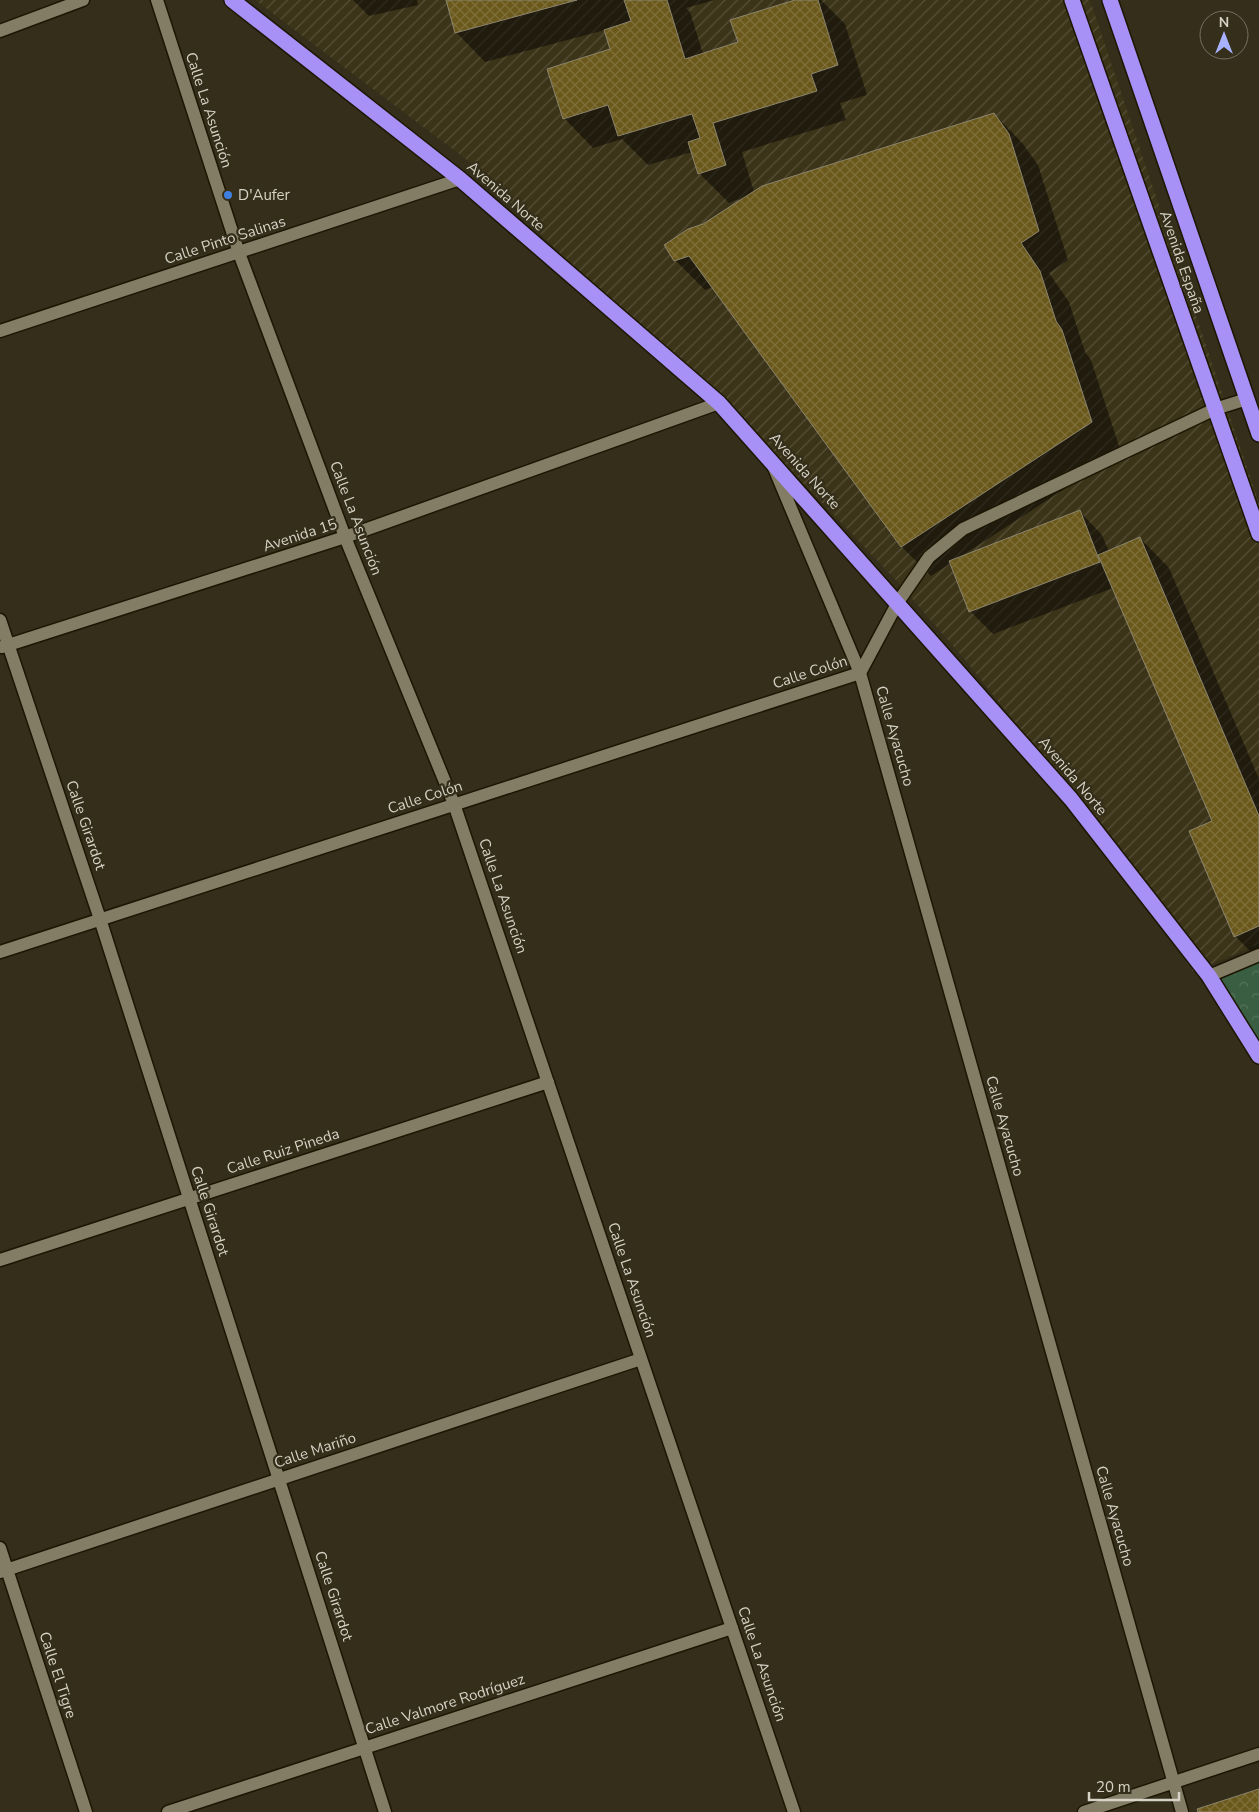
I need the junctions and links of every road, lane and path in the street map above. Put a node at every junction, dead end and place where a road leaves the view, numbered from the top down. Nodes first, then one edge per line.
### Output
1 (83, 0) edge
2 (157, 0) edge
3 (232, 0) edge
4 (1072, 0) edge
5 (1110, 0) edge
6 (0, 31) edge
7 (460, 179) junction
8 (239, 253) junction
9 (0, 331) edge
10 (1247, 399) junction
11 (719, 403) junction
12 (1215, 409) junction
13 (1259, 434) edge
14 (770, 459) junction
15 (1259, 534) edge
16 (345, 537) junction
17 (898, 602) junction
18 (0, 620) edge
19 (4, 646) edge
20 (860, 673) junction
21 (454, 804) junction
22 (100, 919) junction
23 (0, 952) edge
24 (1259, 954) edge
25 (1209, 976) junction
26 (1259, 1056) edge
27 (548, 1082) junction
28 (189, 1198) junction
29 (0, 1260) edge
30 (641, 1359) junction
31 (279, 1479) junction
32 (0, 1548) edge
33 (4, 1571) edge
34 (732, 1628) junction
35 (365, 1748) junction
36 (1259, 1754) edge
37 (1172, 1782) junction
38 (86, 1812) edge
39 (168, 1812) edge
40 (385, 1812) edge
41 (794, 1812) edge
42 (1084, 1812) edge
43 (1182, 1812) edge

1 - 6 street
2 - 8 street, Calle La Asunción
3 - 7 highway, Avenida Norte
4 - 12 highway, Avenida España
5 - 10 highway, Avenida España
7 - 8 street, Calle Pinto Salinas
7 - 11 highway, Avenida Norte
8 - 9 street, Calle Pinto Salinas
8 - 16 street, Calle La Asunción
10 - 12 street
10 - 13 highway, Avenida España
11 - 14 highway, Avenida Norte
11 - 16 street, Avenida 15
12 - 15 highway, Avenida España
12 - 17 street
14 - 17 highway, Avenida Norte
14 - 20 street, Calle Ayacucho
16 - 19 street, Avenida 15
16 - 21 street, Calle La Asunción
17 - 20 street
17 - 25 highway, Avenida Norte
18 - 19 street, Calle Girardot
19 - 22 street, Calle Girardot
20 - 21 street, Calle Colón
20 - 37 street, Calle Ayacucho
21 - 22 street, Calle Colón
21 - 27 street, Calle La Asunción
22 - 23 street, Calle Colón
22 - 28 street, Calle Girardot
24 - 25 street
25 - 26 highway, Avenida Norte
27 - 28 street, Calle Ruiz Pineda
27 - 30 street, Calle La Asunción
28 - 29 street, Calle Ruiz Pineda
28 - 31 street, Calle Girardot
30 - 31 street, Calle Mariño
30 - 34 street, Calle La Asunción
31 - 33 street, Calle Mariño
31 - 35 street, Calle Girardot
32 - 33 street, Calle El Tigre
33 - 38 street, Calle El Tigre
34 - 35 street, Calle Valmore Rodríguez
34 - 41 street, Calle La Asunción
35 - 39 street, Calle Valmore Rodríguez
35 - 40 street, Calle Girardot
36 - 37 street
37 - 42 street
37 - 43 street, Calle Ayacucho

